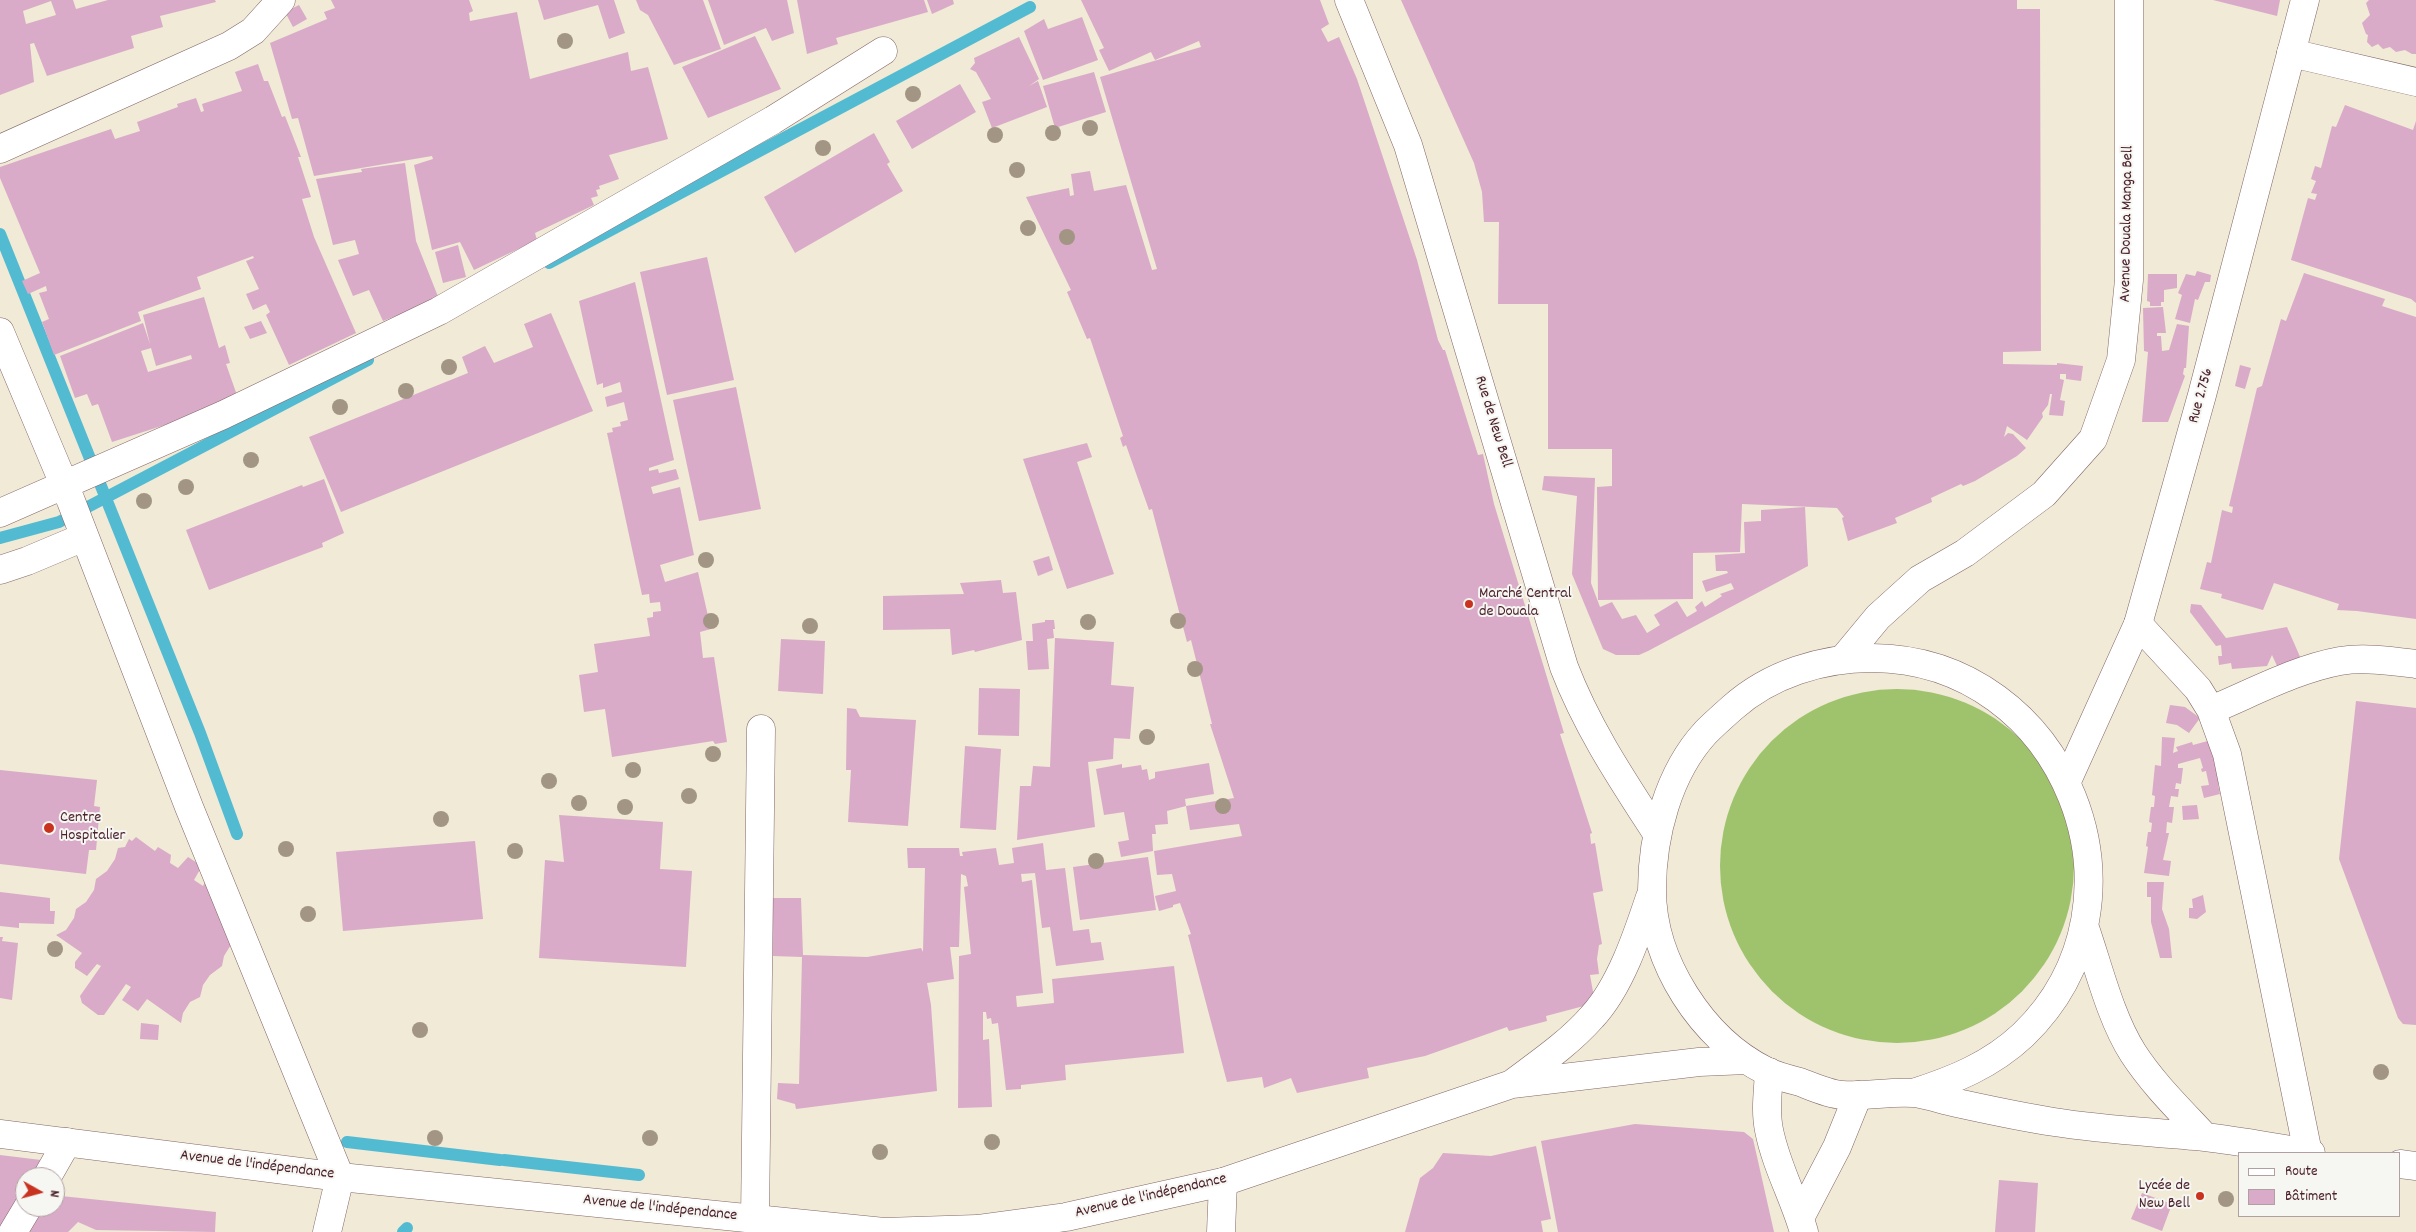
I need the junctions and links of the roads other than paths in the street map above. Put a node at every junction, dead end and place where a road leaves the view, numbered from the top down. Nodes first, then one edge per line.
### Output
1 (281, 0) edge
2 (1349, 0) edge
3 (2129, 0) edge
4 (2305, 0) edge
5 (883, 51) dead end
6 (2291, 53) junction
7 (2416, 82) edge
8 (0, 150) edge
9 (0, 332) edge
10 (64, 484) junction
11 (0, 513) edge
12 (84, 537) junction
13 (0, 570) edge
14 (2138, 624) junction
15 (1844, 658) junction
16 (2416, 664) edge
17 (2211, 710) junction
18 (761, 728) dead end
19 (2067, 781) junction
20 (1656, 832) junction
21 (1652, 892) junction
22 (2084, 925) junction
23 (1758, 1066) junction
24 (1512, 1084) junction
25 (1913, 1093) junction
26 (1858, 1095) junction
27 (0, 1134) edge
28 (2204, 1137) junction
29 (67, 1142) junction
30 (2303, 1152) edge
31 (2310, 1152) edge
32 (2401, 1164) edge
33 (2416, 1166) edge
34 (52, 1167) edge
35 (340, 1177) junction
36 (1223, 1182) junction
37 (22, 1217) edge
38 (755, 1219) junction
39 (1802, 1225) edge
40 (13, 1232) edge
41 (327, 1232) edge
42 (884, 1232) edge
43 (1221, 1232) edge

1 - 8 street
2 - 20 street, Rue de New Bell
3 - 15 street, Avenue Douala Manga Bell
4 - 6 street, Rue 2.756
5 - 10 street
6 - 7 street
6 - 14 street, Rue 2.756
9 - 10 street
10 - 11 street
10 - 12 street
12 - 13 street
12 - 35 street
14 - 17 street
14 - 19 street, Rue 2.756
15 - 19 street
15 - 20 street
16 - 17 street
17 - 31 street
18 - 38 street
19 - 22 street
20 - 21 street
21 - 23 street
21 - 24 street
22 - 25 street
22 - 28 street
23 - 24 street
23 - 26 street
23 - 39 street
24 - 36 street, Avenue de l'indépendance
25 - 26 street
25 - 28 street
26 - 39 street
27 - 29 street, Avenue de l'indépendance
28 - 30 street
29 - 34 street
29 - 35 street, Avenue de l'indépendance
32 - 33 street
35 - 38 street, Avenue de l'indépendance
35 - 41 street
36 - 42 street, Avenue de l'indépendance
36 - 43 street
37 - 40 street
38 - 42 street, Avenue de l'indépendance

